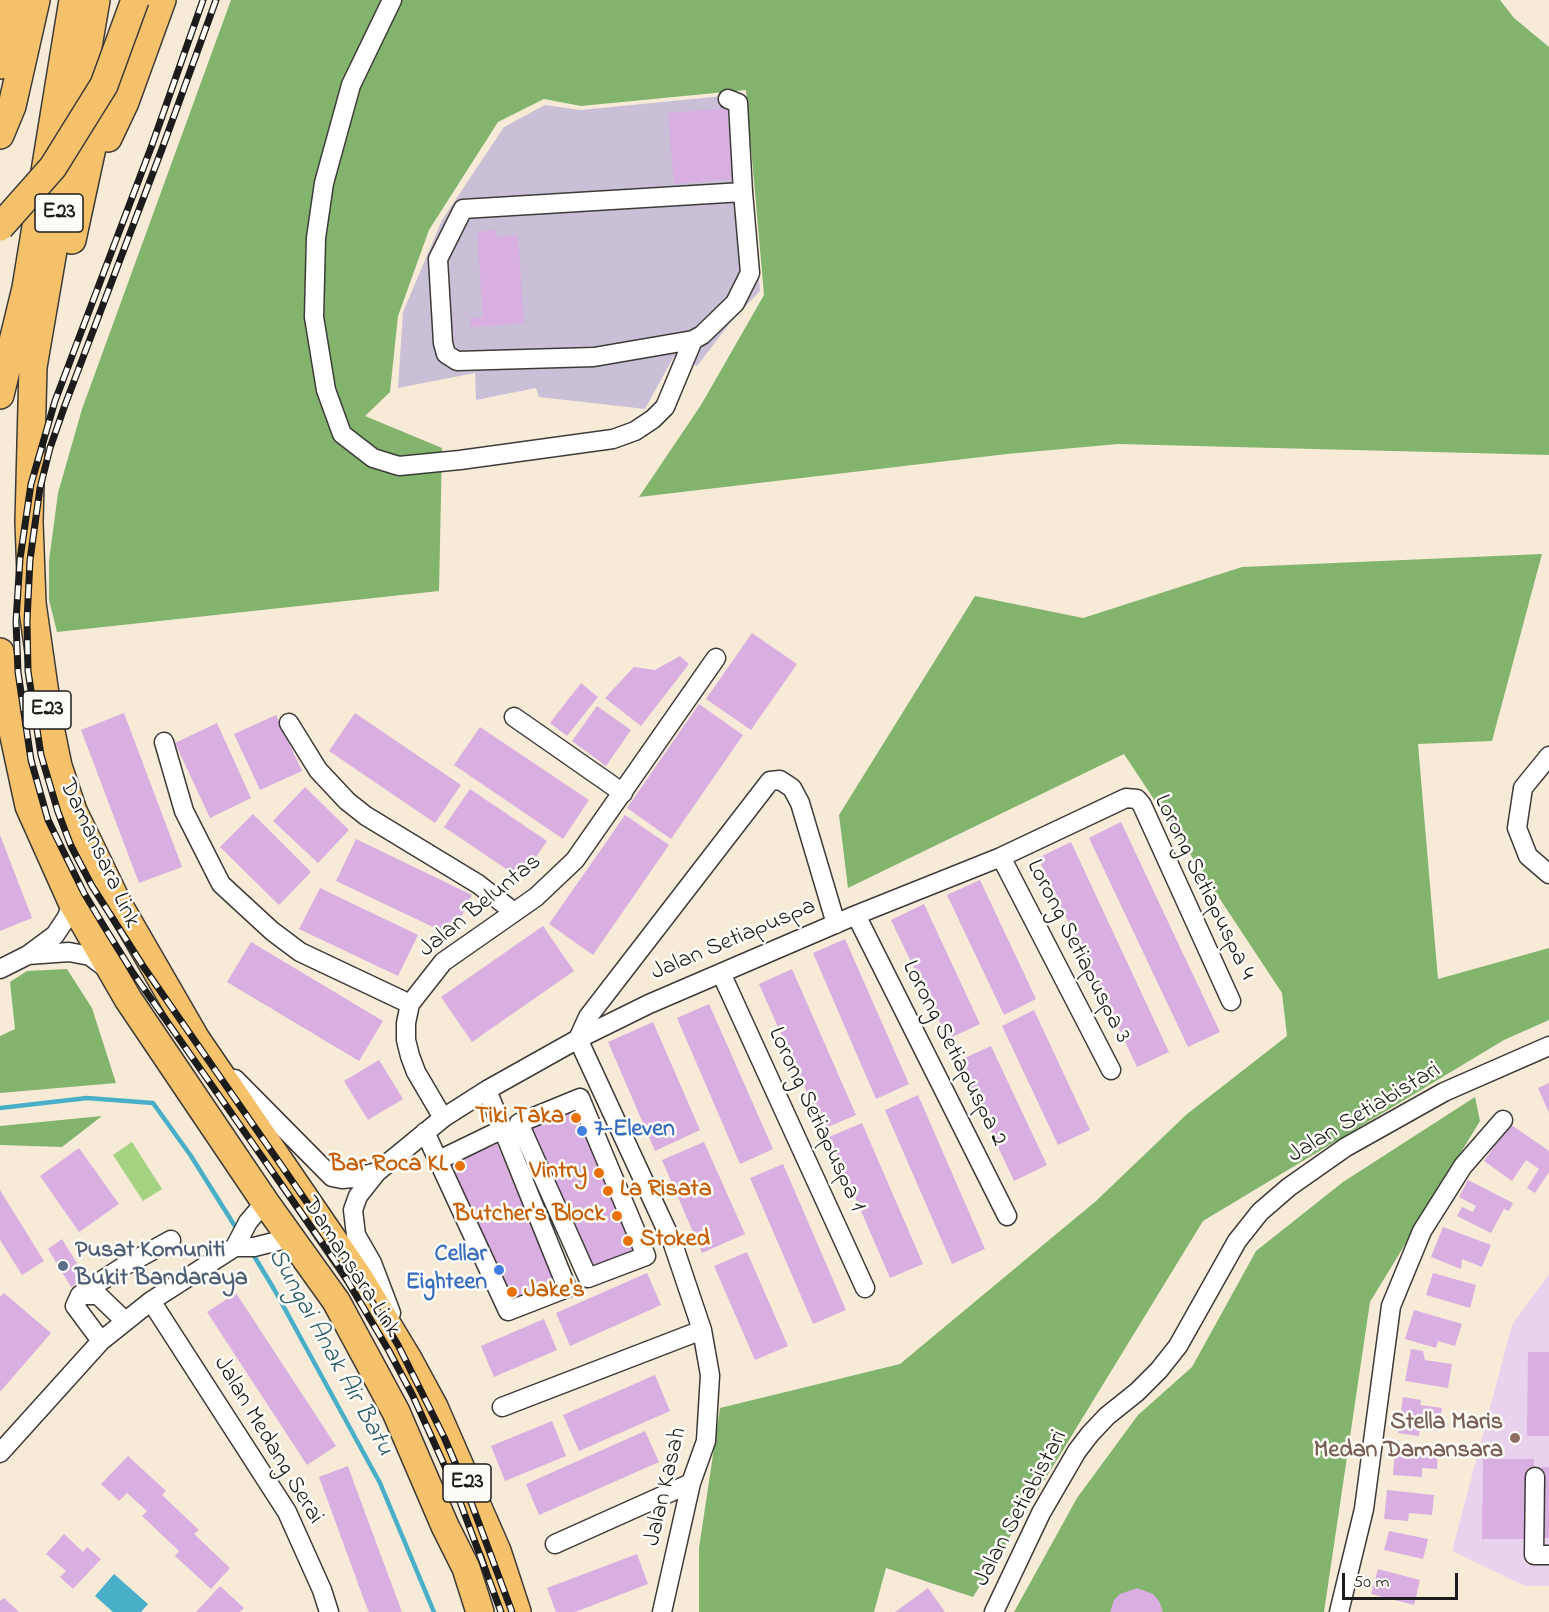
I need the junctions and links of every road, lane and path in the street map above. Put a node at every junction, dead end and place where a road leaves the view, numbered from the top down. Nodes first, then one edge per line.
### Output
1 (10, 0) edge
2 (36, 0) edge
3 (73, 0) edge
4 (96, 0) edge
5 (126, 0) edge
6 (135, 0) edge
7 (141, 0) edge
8 (162, 0) edge
9 (392, 0) edge
10 (0, 65) edge
11 (104, 85) junction
12 (728, 99) dead end
13 (0, 135) edge
14 (743, 192) junction
15 (82, 193) junction
16 (0, 226) edge
17 (693, 340) junction
18 (0, 395) edge
19 (33, 427) junction
20 (0, 652) edge
21 (716, 658) dead end
22 (514, 717) dead end
23 (289, 723) dead end
24 (164, 742) dead end
25 (1549, 756) edge
26 (623, 793) junction
27 (1132, 797) joint
28 (1001, 857) junction
29 (1549, 874) edge
30 (72, 902) junction
31 (514, 912) junction
32 (856, 915) junction
33 (836, 924) junction
34 (28, 955) junction
35 (0, 968) edge
36 (112, 973) junction
37 (721, 973) junction
38 (1231, 1001) dead end
39 (410, 1004) junction
40 (196, 1039) junction
41 (578, 1039) junction
42 (1549, 1046) edge
43 (1110, 1070) dead end
44 (487, 1089) junction
45 (442, 1118) junction
46 (1503, 1120) dead end
47 (511, 1126) junction
48 (425, 1132) junction
49 (624, 1137) junction
50 (599, 1148) junction
51 (439, 1160) junction
52 (376, 1172) junction
53 (265, 1202) junction
54 (1007, 1215) dead end
55 (290, 1238) junction
56 (171, 1240) dead end
57 (242, 1243) junction
58 (673, 1244) junction
59 (646, 1256) junction
60 (865, 1288) dead end
61 (80, 1295) junction
62 (151, 1301) junction
63 (125, 1321) junction
64 (702, 1330) junction
65 (102, 1341) junction
66 (408, 1359) junction
67 (502, 1407) dead end
68 (0, 1453) edge
69 (1535, 1477) dead end
70 (691, 1483) junction
71 (555, 1544) dead end
72 (1549, 1555) edge
73 (329, 1612) edge
74 (480, 1612) edge
75 (517, 1612) edge
76 (662, 1612) edge
77 (994, 1612) edge
78 (1339, 1612) edge

1 - 10 highway
2 - 13 highway
3 - 18 highway, E23
4 - 19 highway, Damansara Link / E23
5 - 11 highway, bridge
6 - 11 highway, E23, bridge
7 - 15 highway
8 - 15 highway
9 - 17 street
11 - 16 highway, E23, bridge
12 - 14 street
14 - 17 street
14 - 17 street
15 - 19 highway
19 - 40 highway, Damansara Link / E23
20 - 30 highway, Damansara Link / E23
21 - 26 street, Jalan Beluntas
22 - 26 street
23 - 31 street
24 - 39 street
25 - 29 street
26 - 31 street, Jalan Beluntas
27 - 28 street, Jalan Setiapuspa
27 - 38 street, Lorong Setiapuspa 4
28 - 32 street, Jalan Setiapuspa
28 - 43 street, Lorong Setiapuspa 3
30 - 34 street
30 - 36 highway, Damansara Link / E23
31 - 39 street, Jalan Beluntas
32 - 33 street, Jalan Setiapuspa
32 - 54 street, Lorong Setiapuspa 2
33 - 37 street, Jalan Setiapuspa
33 - 41 street
34 - 35 street
34 - 36 street
36 - 53 highway, Damansara Link / E23
37 - 41 street, Jalan Setiapuspa
37 - 60 street, Lorong Setiapuspa 1
39 - 45 street
40 - 52 street, Jalan Setiapuspa
40 - 66 highway, Damansara Link / E23
41 - 44 street, Jalan Setiapuspa
41 - 49 street, Jalan Kasah
42 - 77 street, Jalan Setiabistari
44 - 45 street, Jalan Setiapuspa
44 - 47 street
45 - 48 street, Jalan Setiapuspa
46 - 78 street
47 - 50 street
47 - 51 street
47 - 51 street
47 - 59 street
48 - 51 street
48 - 52 street, Jalan Setiapuspa
49 - 50 street
49 - 58 street, Jalan Kasah
50 - 59 street
52 - 66 street, Jalan Setiapuspa
53 - 55 highway, Damansara Link / E23
53 - 57 street
55 - 57 street
55 - 74 highway, Damansara Link / E23
56 - 61 street
57 - 62 street
58 - 59 street
58 - 64 street, Jalan Kasah
61 - 63 street
61 - 65 street
62 - 63 street
62 - 73 street, Jalan Medang Serai
63 - 65 street
64 - 67 street
64 - 70 street, Jalan Kasah
65 - 68 street
66 - 75 highway, Damansara Link / E23
69 - 72 street
70 - 71 street
70 - 76 street, Jalan Kasah

